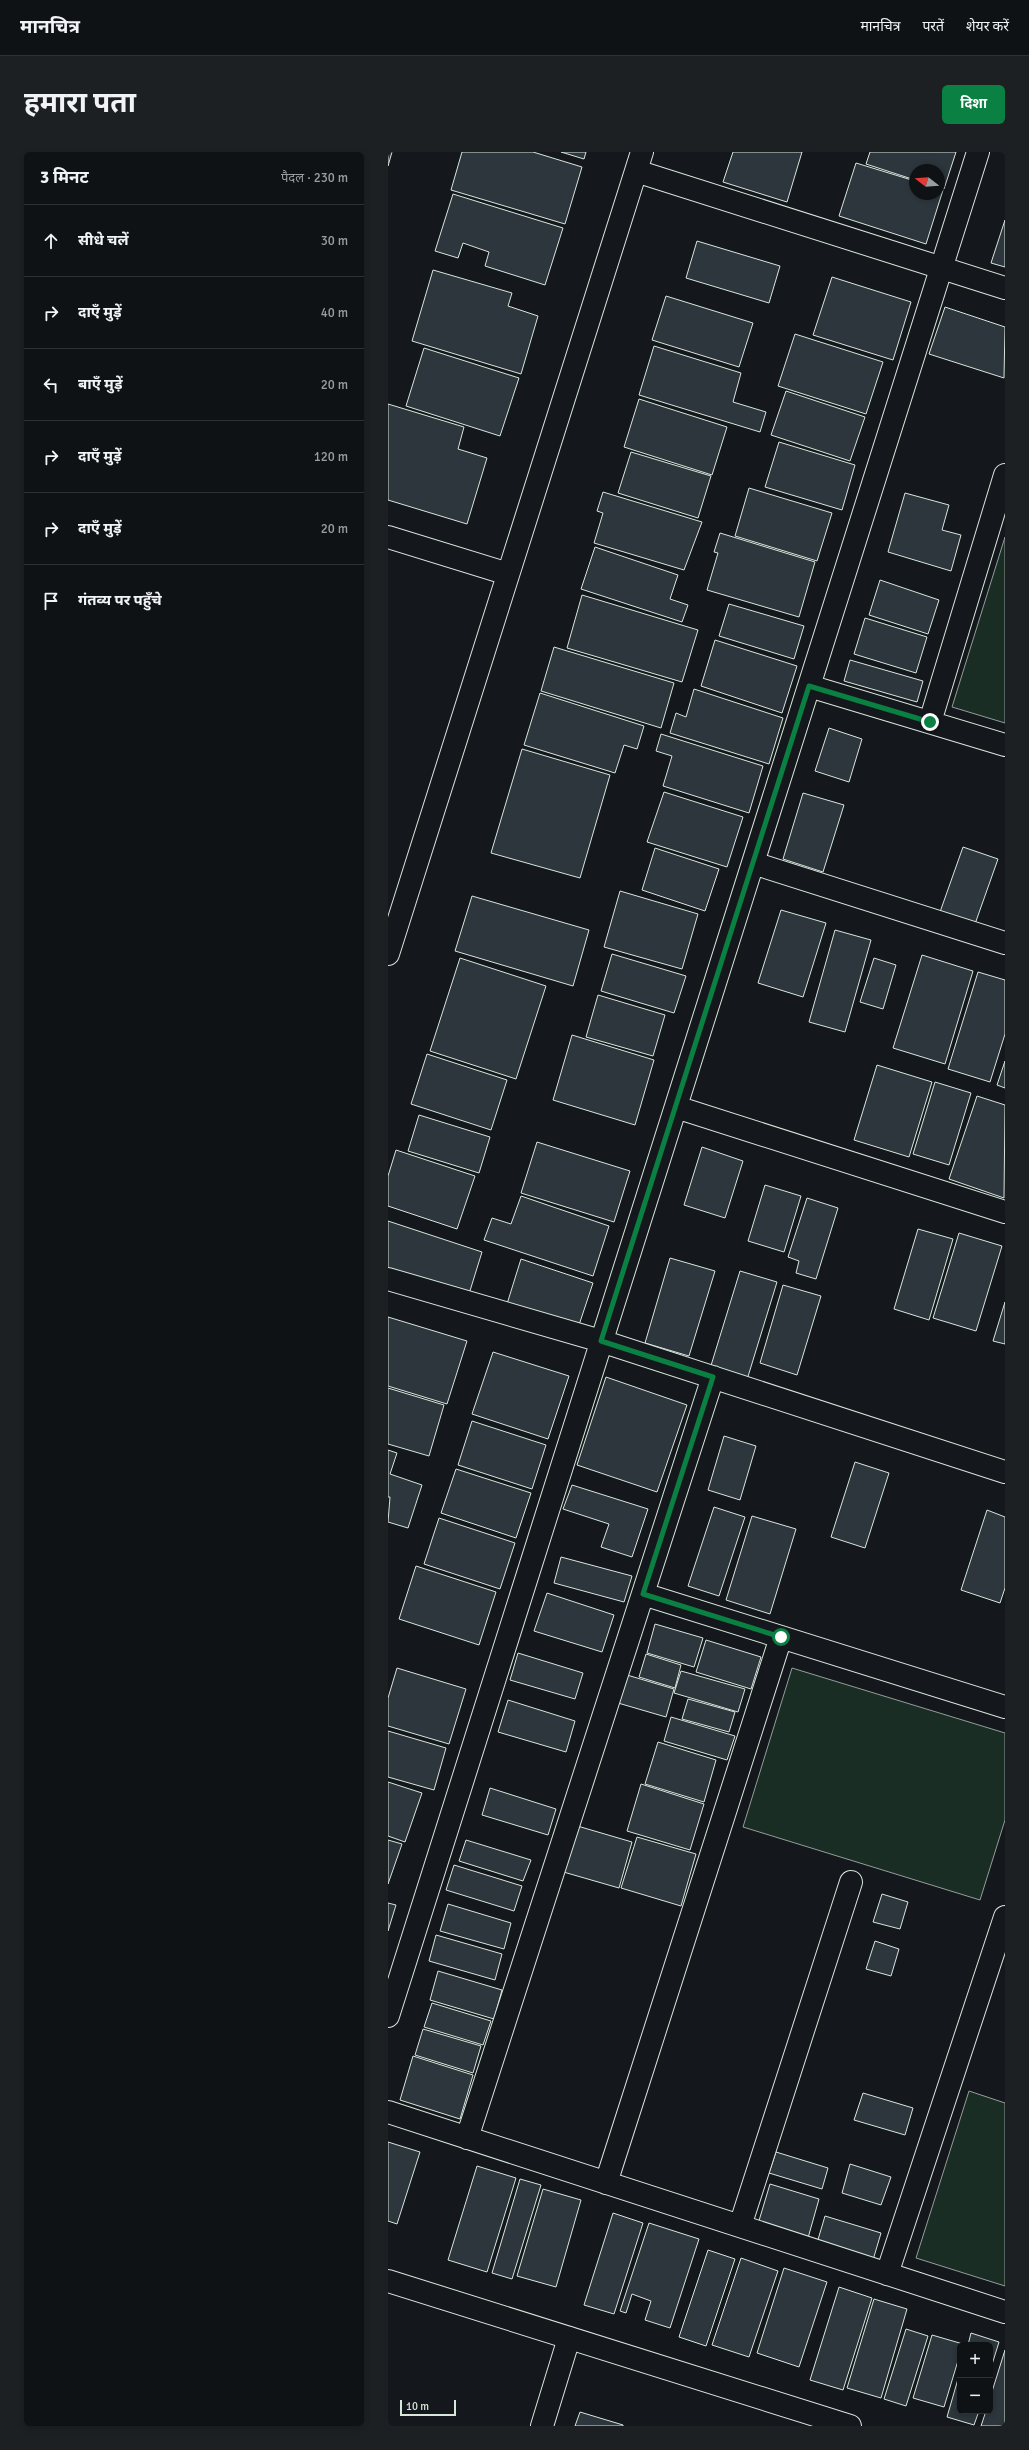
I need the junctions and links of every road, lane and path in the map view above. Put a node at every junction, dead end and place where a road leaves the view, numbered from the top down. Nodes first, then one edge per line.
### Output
1 (978, 152) edge
2 (639, 162) edge
3 (941, 267) junction
4 (1005, 288) edge
5 (1003, 487) edge
6 (388, 537) edge
7 (508, 574) junction
8 (809, 686) junction
9 (930, 722) junction
10 (1005, 745) edge
11 (753, 863) junction
12 (1005, 943) edge
13 (388, 954) edge
14 (676, 1107) junction
15 (1005, 1212) edge
16 (388, 1279) edge
17 (601, 1341) junction
18 (713, 1377) junction
19 (1005, 1472) edge
20 (643, 1594) junction
21 (781, 1637) junction
22 (1005, 1707) edge
23 (851, 1882) dead end
24 (1005, 1917) edge
25 (388, 2016) edge
26 (388, 2112) edge
27 (467, 2138) junction
28 (606, 2183) junction
29 (740, 2226) junction
30 (887, 2274) junction
31 (388, 2281) edge
32 (1005, 2312) edge
33 (569, 2338) junction
34 (542, 2426) edge
35 (850, 2426) edge

1 - 3 street
2 - 3 street
2 - 7 street
3 - 4 street
3 - 8 street
5 - 9 street
6 - 7 street
7 - 13 street
8 - 9 street
8 - 11 street
9 - 10 street
11 - 12 street
11 - 14 street
14 - 15 street
14 - 17 street
16 - 17 street
17 - 18 street
17 - 25 street
18 - 19 street
18 - 20 street
20 - 21 street
20 - 27 street
21 - 22 street
21 - 28 street
23 - 29 street
24 - 30 street
26 - 27 street
27 - 28 street
28 - 29 street
29 - 30 street
30 - 32 street
31 - 33 street
33 - 34 street
33 - 35 street

